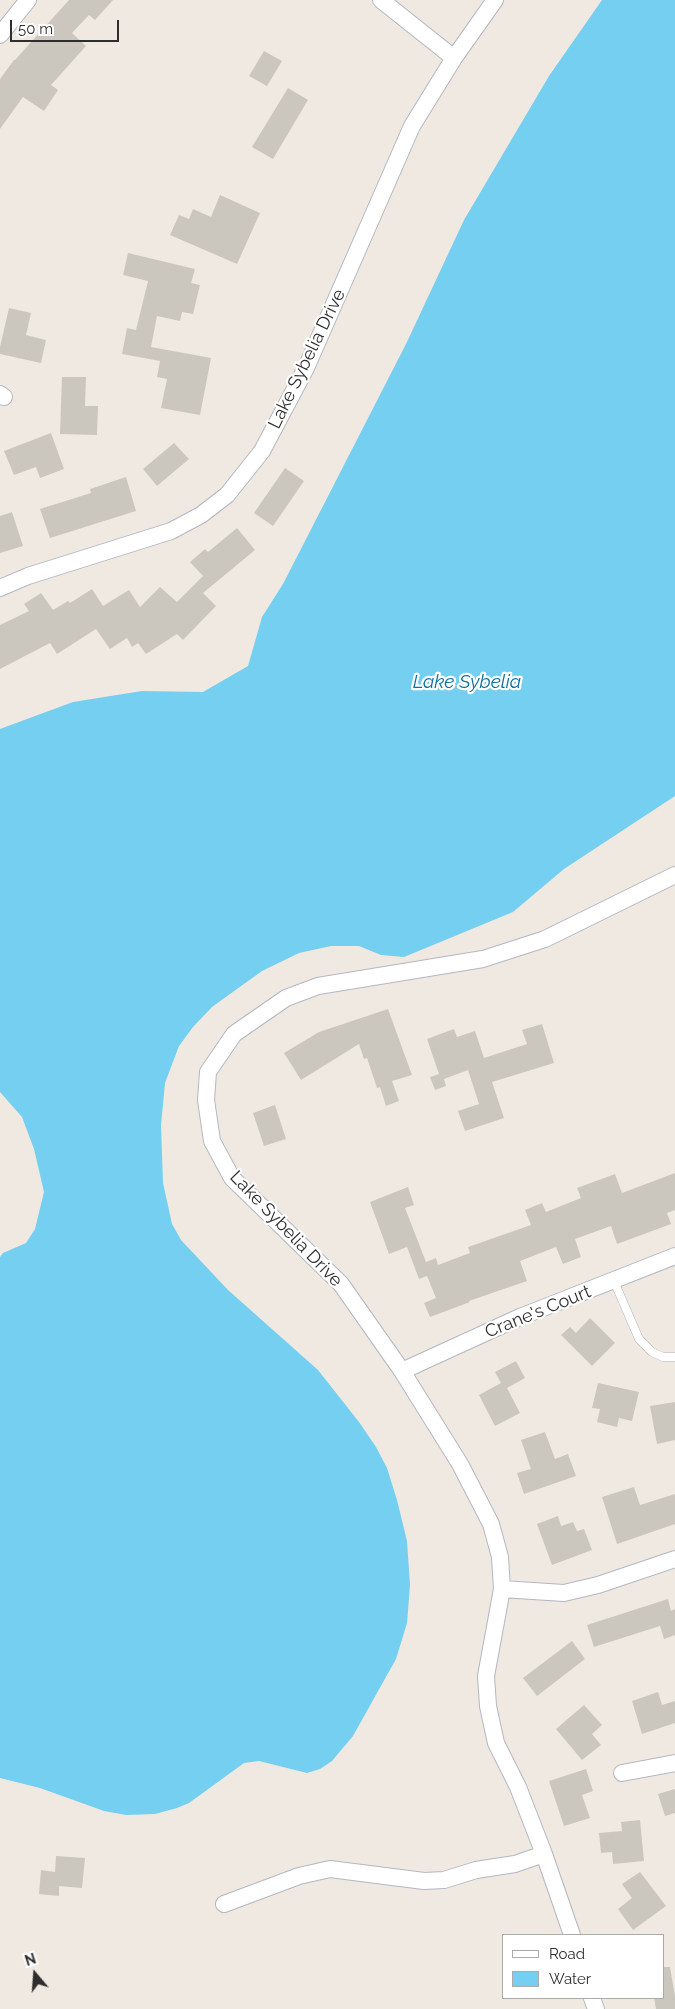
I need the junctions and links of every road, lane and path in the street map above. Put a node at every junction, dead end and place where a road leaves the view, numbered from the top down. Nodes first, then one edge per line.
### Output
1 (28, 0) edge
2 (381, 0) edge
3 (495, 0) edge
4 (0, 35) edge
5 (454, 58) junction
6 (0, 588) edge
7 (675, 875) edge
8 (675, 1256) edge
9 (614, 1282) junction
10 (675, 1357) edge
11 (402, 1371) junction
12 (675, 1559) edge
13 (502, 1589) junction
14 (675, 1763) edge
15 (622, 1773) dead end
16 (544, 1854) junction
17 (224, 1904) dead end
18 (572, 1934) edge

1 - 4 street
2 - 5 street
3 - 5 street, Lake Sybelia Drive
5 - 6 street, Lake Sybelia Drive
7 - 11 street, Lake Sybelia Drive
8 - 9 street, Crane's Court
9 - 10 lane
9 - 11 street, Crane's Court
11 - 13 street, Lake Sybelia Drive
12 - 13 street
13 - 16 street, Lake Sybelia Drive
14 - 15 street
16 - 17 street
16 - 18 street, Lake Sybelia Drive

